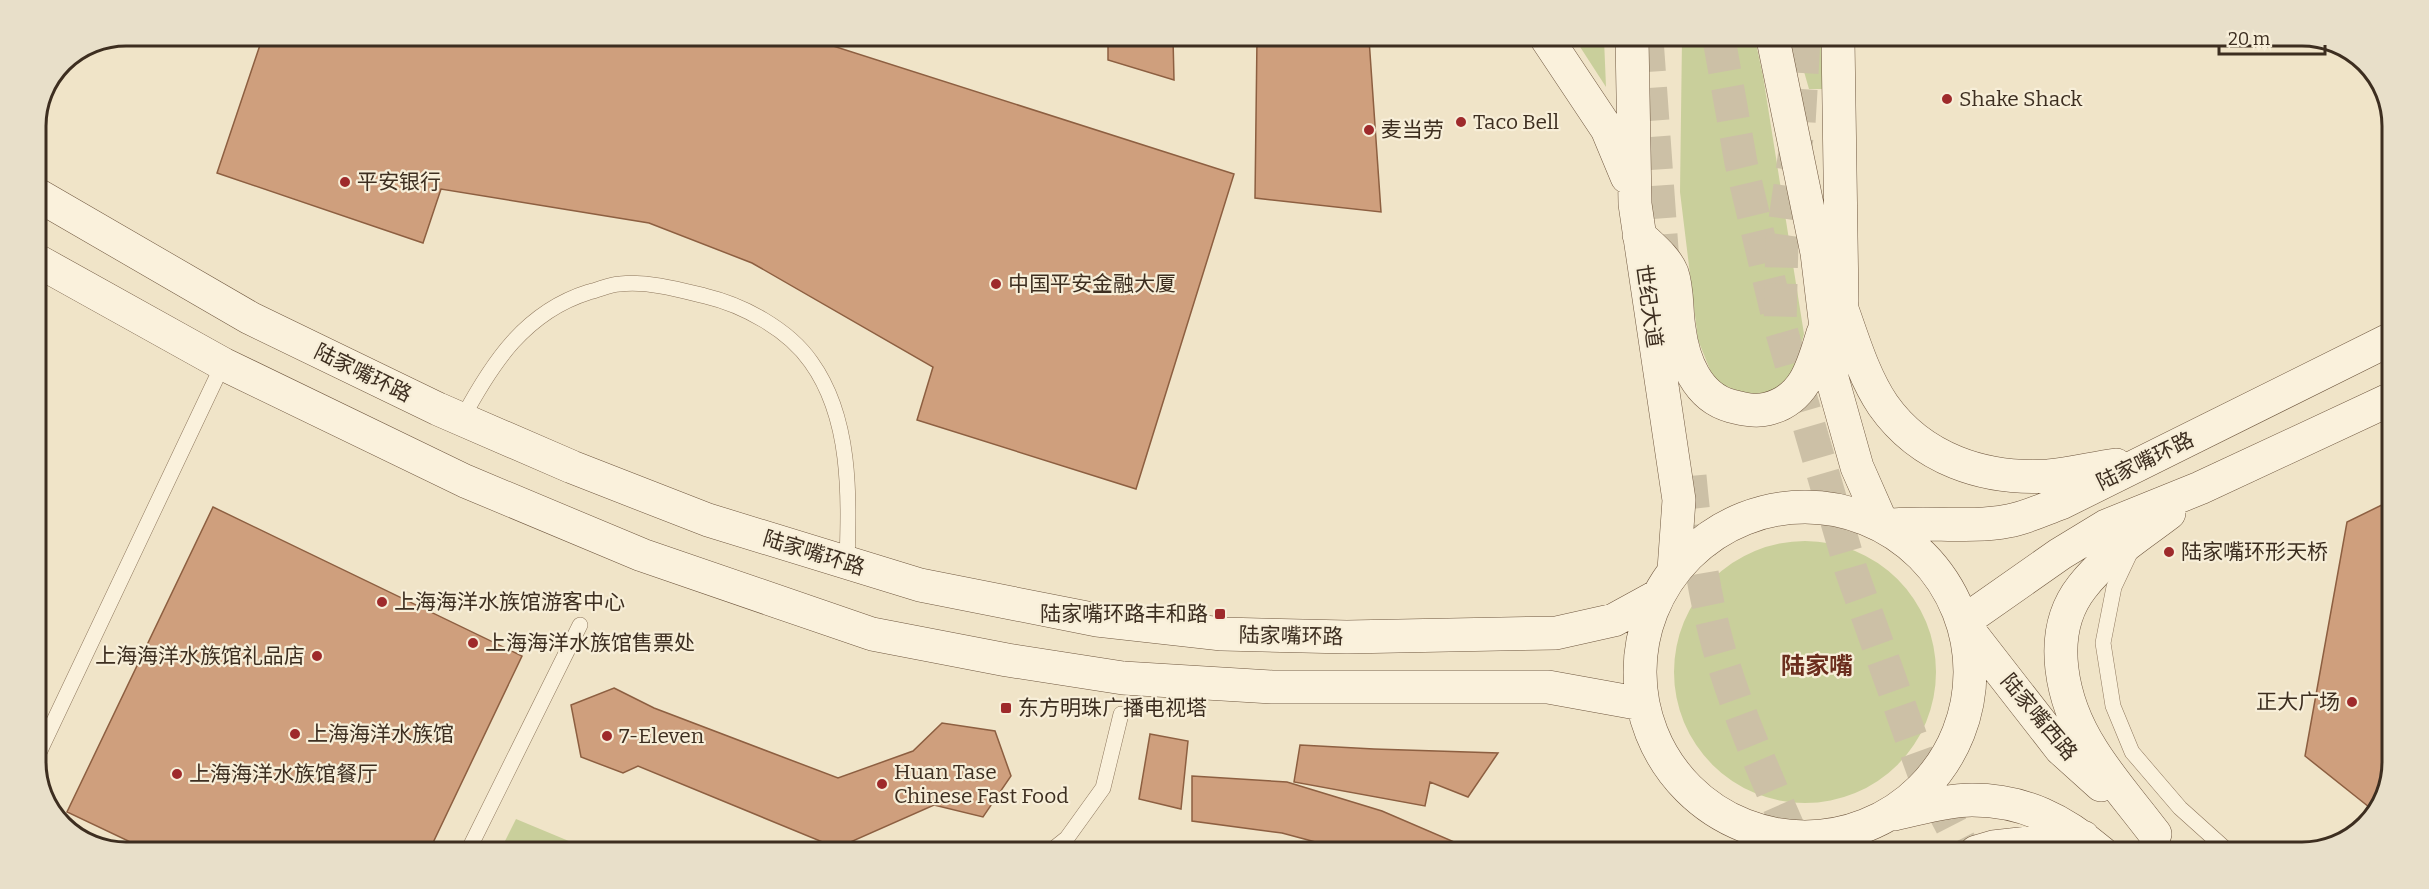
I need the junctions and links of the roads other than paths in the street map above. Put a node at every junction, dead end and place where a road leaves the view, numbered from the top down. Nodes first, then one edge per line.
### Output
1 (1552, 46) edge
2 (1632, 46) edge
3 (1774, 46) edge
4 (1838, 46) edge
5 (46, 200) edge
6 (1637, 219) junction
7 (46, 266) edge
8 (1833, 317) junction
9 (2382, 343) edge
10 (223, 364) junction
11 (2382, 403) edge
12 (462, 419) junction
13 (2149, 459) junction
14 (2200, 488) junction
15 (1883, 526) junction
16 (2138, 537) junction
17 (847, 564) junction
18 (1674, 570) junction
19 (1656, 597) junction
20 (1963, 622) junction
21 (580, 625) dead end
22 (1642, 704) junction
23 (1121, 714) dead end
24 (47, 736) edge
25 (1888, 816) junction
26 (472, 842) edge
27 (1062, 842) edge
28 (1782, 842) edge
29 (1805, 842) edge
30 (1878, 842) edge
31 (2088, 842) edge
32 (2165, 842) edge
33 (2165, 842) edge
34 (2218, 842) edge

1 - 6 main road
2 - 6 main road, 世纪大道
3 - 8 main road
4 - 8 main road
5 - 12 main road, 陆家嘴环路
6 - 8 main road
6 - 18 main road, 世纪大道
7 - 10 main road
8 - 13 main road
8 - 15 main road
9 - 13 main road, 陆家嘴环路
10 - 22 main road
10 - 24 lane
11 - 14 main road, 陆家嘴环路
12 - 17 main road, 陆家嘴环路
12 - 17 lane
13 - 15 main road, 陆家嘴环路
14 - 16 main road
14 - 20 main road, 陆家嘴环路
15 - 18 main road
15 - 20 main road
16 - 32 main road
16 - 34 lane
17 - 19 main road, 陆家嘴环路
18 - 19 main road
19 - 22 main road
20 - 25 main road
20 - 33 main road, 陆家嘴西路
21 - 26 lane
22 - 28 main road
23 - 27 lane
25 - 29 main road
25 - 30 main road
25 - 31 main road

